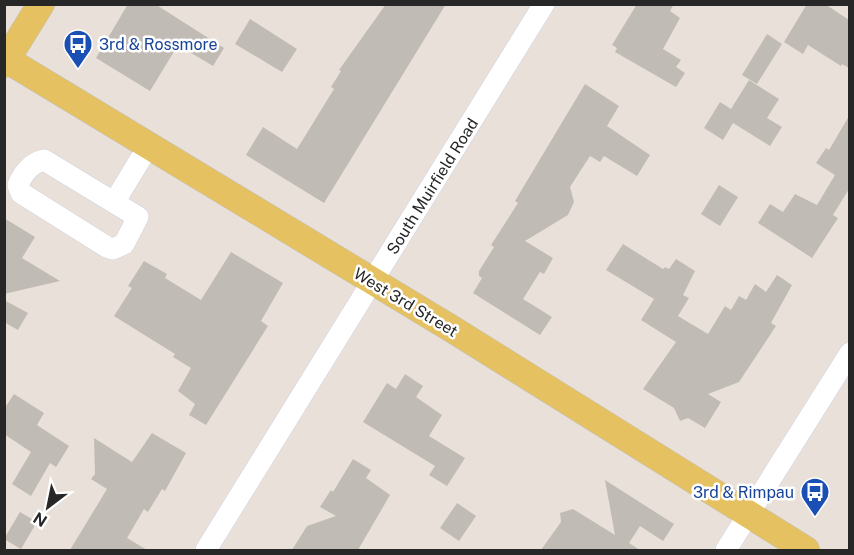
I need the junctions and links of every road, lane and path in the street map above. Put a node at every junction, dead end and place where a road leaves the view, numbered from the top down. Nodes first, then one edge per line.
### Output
1 (41, 4) edge
2 (544, 4) edge
3 (6, 61) edge
4 (149, 145) junction
5 (115, 201) junction
6 (373, 282) junction
7 (849, 353) edge
8 (748, 515) junction
9 (206, 550) edge
10 (726, 550) edge
11 (806, 550) edge

1 - 3 main road
2 - 6 street, South Muirfield Road
3 - 4 main road, West 3rd Street
4 - 5 street
4 - 6 main road, West 3rd Street
5 - 5 street
6 - 8 main road, West 3rd Street
6 - 9 street, South Muirfield Road
7 - 8 street
8 - 10 street
8 - 11 main road, West 3rd Street

